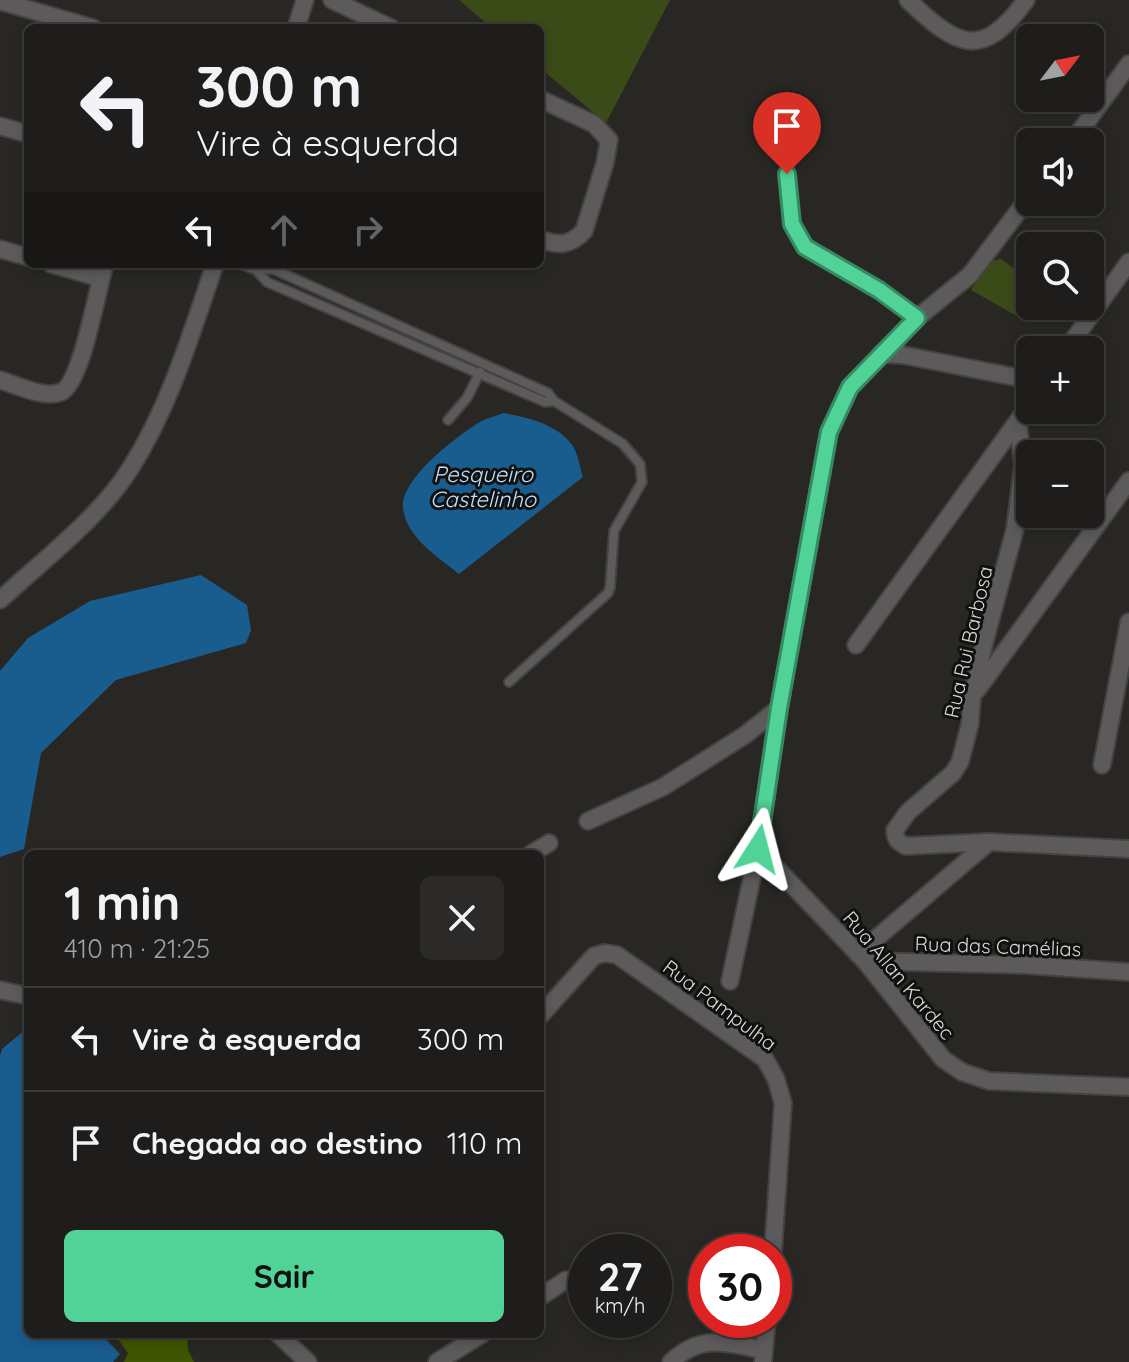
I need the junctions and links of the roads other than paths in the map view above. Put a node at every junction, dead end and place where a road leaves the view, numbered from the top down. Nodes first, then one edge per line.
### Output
1 (305, 0) edge
2 (332, 0) edge
3 (908, 0) edge
4 (1026, 0) edge
5 (0, 1) edge
6 (79, 24) edge
7 (297, 24) edge
8 (383, 24) edge
9 (1129, 64) edge
10 (544, 101) edge
11 (0, 126) edge
12 (1082, 128) edge
13 (24, 133) edge
14 (786, 134) dead end
15 (1016, 214) edge
16 (544, 240) edge
17 (0, 249) edge
18 (24, 256) edge
19 (1129, 262) edge
20 (80, 268) edge
21 (214, 268) edge
22 (251, 268) edge
23 (256, 270) junction
24 (102, 271) edge
25 (339, 297) junction
26 (333, 311) junction
27 (917, 318) junction
28 (407, 328) junction
29 (1076, 336) edge
30 (401, 340) junction
31 (881, 354) junction
32 (482, 364) junction
33 (479, 374) junction
34 (1016, 377) edge
35 (0, 380) edge
36 (554, 401) junction
37 (448, 420) dead end
38 (1017, 424) edge
39 (1018, 424) edge
40 (1129, 481) edge
41 (0, 600) edge
42 (1129, 622) edge
43 (856, 645) dead end
44 (509, 682) dead end
45 (972, 698) junction
46 (779, 708) junction
47 (1102, 765) dead end
48 (588, 821) dead end
49 (989, 842) junction
50 (549, 843) dead end
51 (758, 849) junction
52 (1129, 849) edge
53 (538, 850) edge
54 (861, 957) junction
55 (1129, 972) edge
56 (730, 981) dead end
57 (0, 990) edge
58 (24, 995) edge
59 (544, 1012) edge
60 (1129, 1087) edge
61 (774, 1234) edge
62 (566, 1280) dead end
63 (544, 1294) edge
64 (282, 1338) edge
65 (476, 1338) edge
66 (764, 1356) edge
67 (308, 1362) edge
68 (437, 1362) edge
69 (671, 1362) edge

1 - 7 street
2 - 8 street
3 - 4 street
5 - 6 street
9 - 12 street
10 - 16 street
11 - 13 street
14 - 27 lane
15 - 27 street
17 - 18 street
19 - 29 street
20 - 24 street
21 - 41 street
22 - 23 lane
23 - 25 lane
23 - 26 lane
24 - 35 street
25 - 26 lane
25 - 28 lane
26 - 30 lane
27 - 31 street
28 - 30 lane
28 - 32 lane
30 - 33 lane
31 - 34 street
31 - 46 street
32 - 33 lane
32 - 36 lane
33 - 36 lane
33 - 37 lane
36 - 44 lane
38 - 43 street
39 - 45 street, Rua Rui Barbosa
40 - 45 street
42 - 47 street
45 - 49 street, Rua Rui Barbosa
46 - 48 street
46 - 51 street
49 - 52 street
49 - 54 street
50 - 53 street
51 - 54 street, Rua Allan Kardec
51 - 56 street
54 - 55 street, Rua das Camélias
54 - 60 street, Rua Allan Kardec
57 - 58 street
59 - 61 street, Rua Pampulha
62 - 63 street
64 - 67 street
65 - 68 street
66 - 69 street

